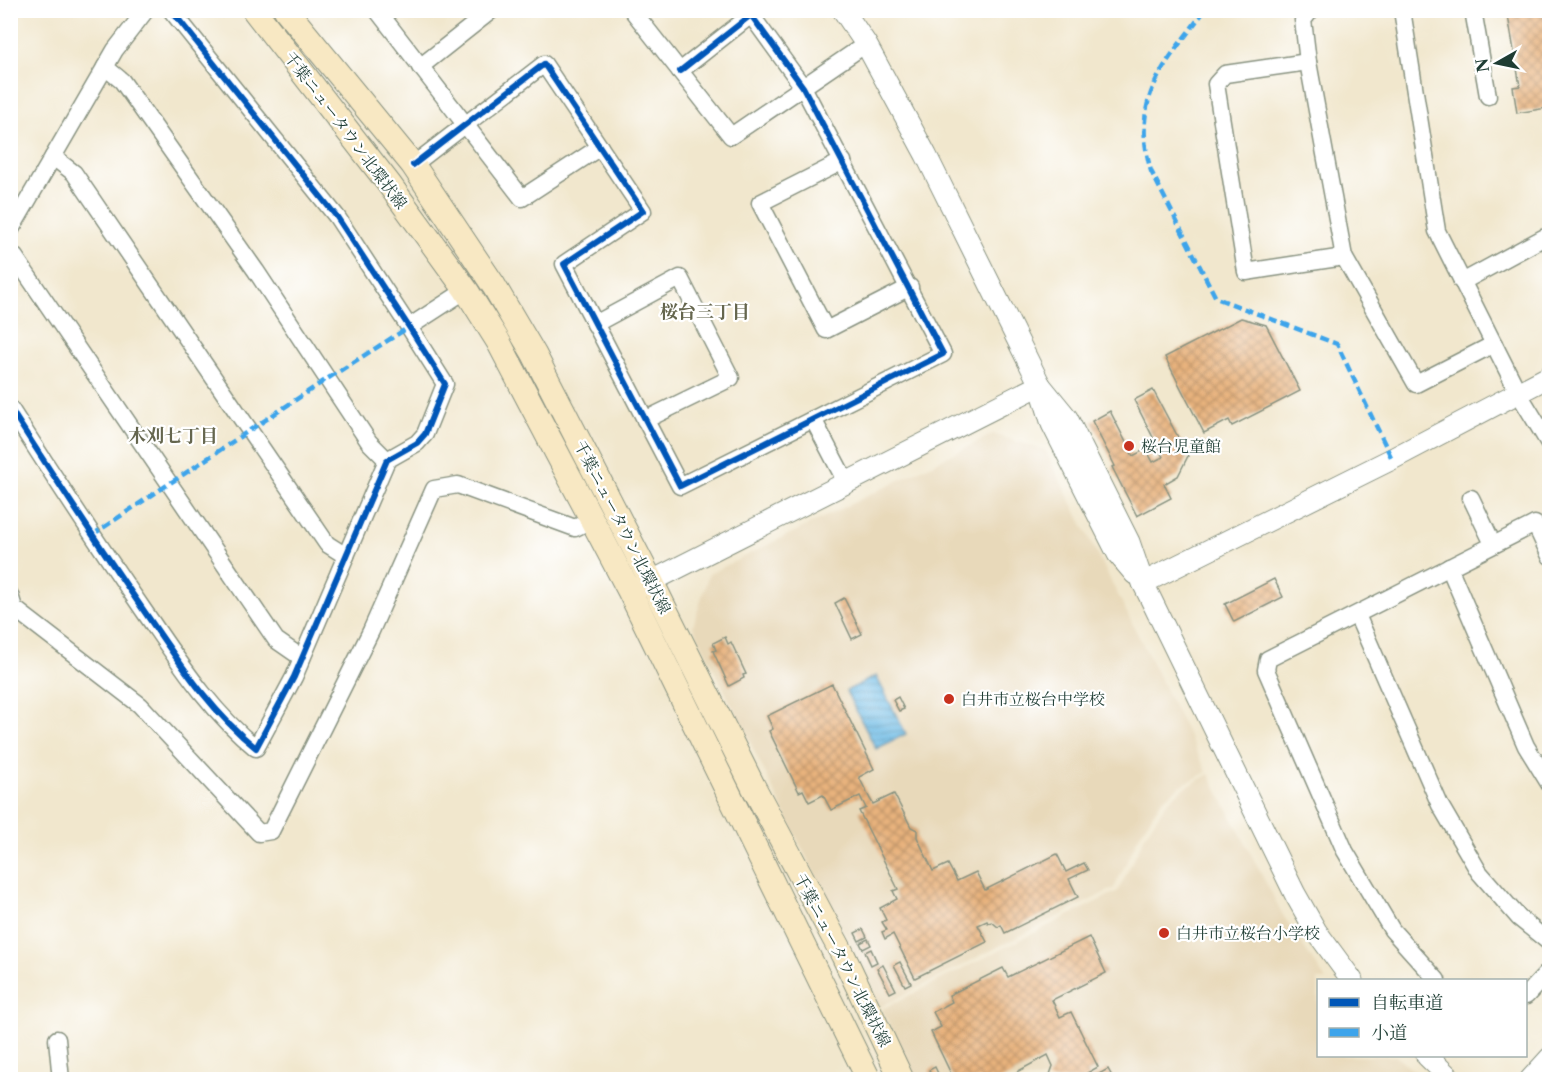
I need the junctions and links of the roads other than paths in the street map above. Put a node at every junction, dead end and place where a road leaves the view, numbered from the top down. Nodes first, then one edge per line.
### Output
1 (146, 10) edge
2 (171, 10) edge
3 (254, 10) edge
4 (286, 10) edge
5 (377, 10) edge
6 (492, 10) edge
7 (632, 10) edge
8 (843, 10) edge
9 (1311, 10) edge
10 (1402, 10) edge
11 (1473, 10) edge
12 (866, 44) junction
13 (1308, 62) junction
14 (105, 67) junction
15 (420, 67) junction
16 (680, 71) junction
17 (803, 87) junction
18 (1488, 96) dead end
19 (465, 125) junction
20 (600, 147) junction
21 (53, 156) junction
22 (843, 161) junction
23 (413, 165) junction
24 (10, 231) edge
25 (1550, 245) edge
26 (10, 254) edge
27 (1344, 257) junction
28 (1462, 282) junction
29 (909, 287) junction
30 (466, 290) junction
31 (595, 324) junction
32 (410, 327) junction
33 (1494, 344) junction
34 (1550, 376) edge
35 (1040, 385) junction
36 (1519, 394) junction
37 (10, 408) edge
38 (813, 419) junction
39 (645, 420) junction
40 (1550, 445) edge
41 (387, 460) junction
42 (847, 484) junction
43 (1471, 498) dead end
44 (591, 520) junction
45 (1493, 544) junction
46 (346, 556) junction
47 (1550, 556) edge
48 (1449, 567) junction
49 (651, 581) junction
50 (1143, 583) junction
51 (630, 592) junction
52 (10, 595) edge
53 (1357, 615) junction
54 (303, 658) junction
55 (1550, 785) edge
56 (1550, 944) edge
57 (1550, 970) edge
58 (1351, 979) edge
59 (1435, 979) edge
60 (1527, 995) edge
61 (57, 1039) dead end
62 (1428, 1057) edge
63 (1550, 1058) edge
64 (61, 1080) edge
65 (869, 1080) edge
66 (902, 1080) edge
67 (1452, 1080) edge
68 (1530, 1080) edge

1 - 14 street
2 - 32 street
3 - 30 main road, 千葉ニュータウン北環状線
4 - 23 main road, 千葉ニュータウン北環状線
5 - 15 street
6 - 15 street
7 - 16 street
8 - 12 street
9 - 13 street
10 - 28 street
11 - 18 street
12 - 17 street
12 - 35 street
13 - 27 street
13 - 27 street
14 - 21 street
14 - 41 street
15 - 19 street
16 - 17 street
16 - 17 street
17 - 22 street
19 - 20 street
19 - 20 street
19 - 23 street
20 - 31 street
21 - 24 street
21 - 46 street
22 - 29 street
22 - 29 street
23 - 49 main road, 千葉ニュータウン北環状線
25 - 28 street
26 - 54 street
27 - 33 street
28 - 33 street
29 - 38 street
30 - 32 street
30 - 44 main road, 千葉ニュータウン北環状線
31 - 39 street
31 - 39 street
32 - 41 street
33 - 36 street
34 - 36 street
35 - 42 street
35 - 50 street
36 - 40 street
36 - 50 street
37 - 54 street
38 - 39 street
38 - 42 street
41 - 46 street
42 - 49 street
43 - 45 street
44 - 51 main road, 千葉ニュータウン北環状線
44 - 52 street
45 - 47 street
45 - 48 street
46 - 54 street
48 - 53 street
48 - 55 street
49 - 51 street
49 - 66 main road, 千葉ニュータウン北環状線
50 - 58 street
51 - 65 main road, 千葉ニュータウン北環状線
53 - 56 street
53 - 59 street
57 - 60 street
61 - 64 street
62 - 67 street
63 - 68 street

